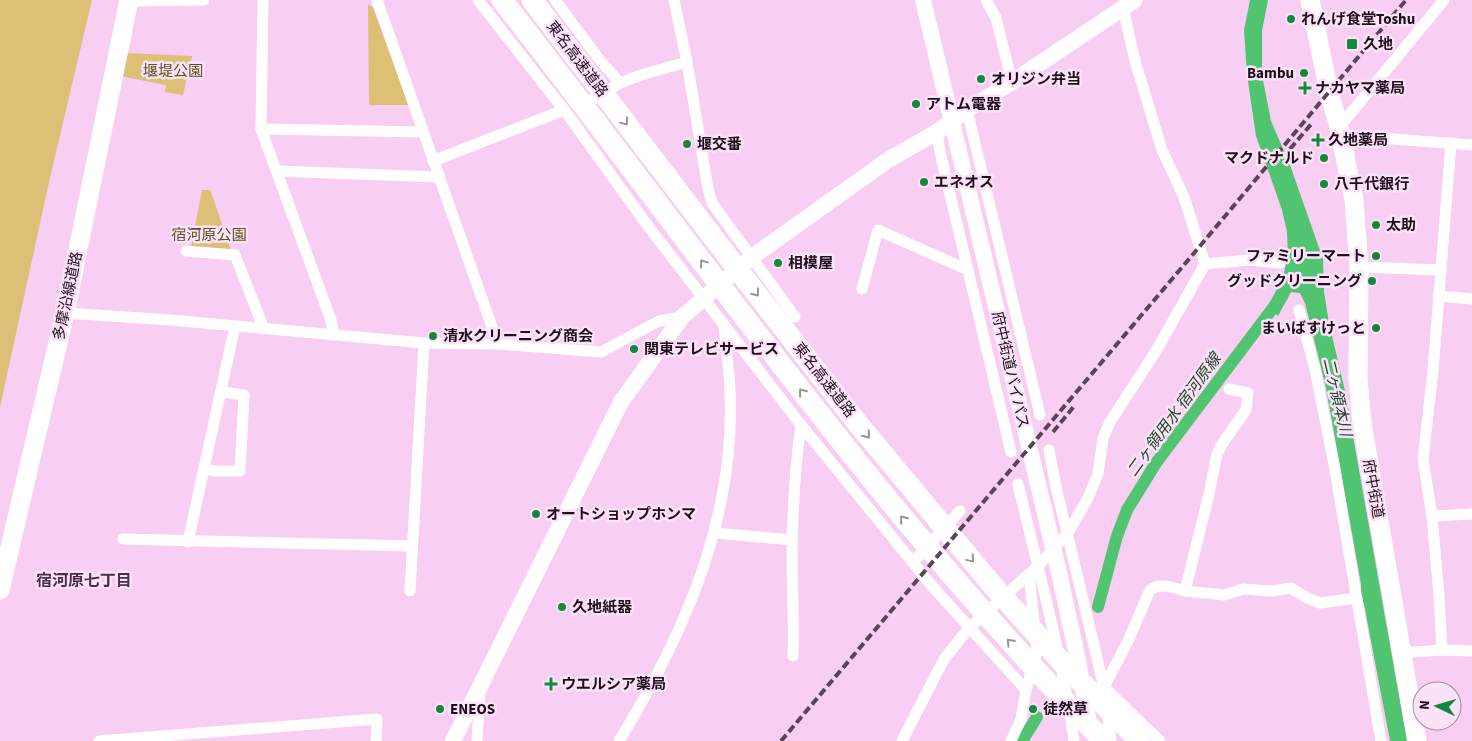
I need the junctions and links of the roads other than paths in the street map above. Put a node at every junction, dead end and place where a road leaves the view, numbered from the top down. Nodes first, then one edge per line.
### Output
1 (204, 0) edge
2 (263, 0) edge
3 (377, 0) edge
4 (478, 0) edge
5 (502, 0) edge
6 (532, 0) edge
7 (555, 0) edge
8 (674, 0) edge
9 (923, 0) edge
10 (986, 0) edge
11 (1310, 0) edge
12 (1444, 0) edge
13 (129, 1) edge
14 (1128, 2) edge
15 (687, 62) junction
16 (1012, 82) junction
17 (620, 83) junction
18 (967, 110) junction
19 (566, 112) junction
20 (952, 120) junction
21 (261, 129) junction
22 (1339, 129) junction
23 (423, 132) junction
24 (937, 132) junction
25 (1451, 143) junction
26 (1472, 145) edge
27 (434, 161) junction
28 (277, 172) junction
29 (439, 177) junction
30 (186, 251) dead end
31 (752, 257) junction
32 (1280, 262) dead end
33 (1205, 264) junction
34 (1359, 266) junction
35 (968, 270) junction
36 (1441, 270) junction
37 (862, 289) dead end
38 (1438, 296) junction
39 (703, 298) junction
40 (1472, 299) edge
41 (1299, 310) dead end
42 (65, 313) junction
43 (682, 317) junction
44 (795, 317) dead end
45 (235, 326) junction
46 (724, 326) junction
47 (264, 329) junction
48 (334, 335) junction
49 (424, 343) junction
50 (498, 344) junction
51 (1032, 381) junction
52 (1229, 389) dead end
53 (220, 392) junction
54 (997, 395) junction
55 (1040, 416) dead end
56 (801, 425) junction
57 (1049, 450) dead end
58 (1011, 452) dead end
59 (204, 469) junction
60 (1018, 484) dead end
61 (960, 511) dead end
62 (1472, 514) edge
63 (1432, 516) junction
64 (715, 533) junction
65 (1068, 533) junction
66 (123, 539) dead end
67 (792, 540) junction
68 (188, 542) junction
69 (412, 546) junction
70 (913, 562) junction
71 (1033, 570) junction
72 (0, 590) edge
73 (410, 591) dead end
74 (1184, 591) junction
75 (1357, 598) junction
76 (969, 628) junction
77 (1442, 650) junction
78 (1472, 651) edge
79 (1400, 653) junction
80 (793, 656) dead end
81 (480, 684) junction
82 (1104, 687) junction
83 (1026, 690) junction
84 (99, 741) edge
85 (376, 741) edge
86 (453, 741) edge
87 (477, 741) edge
88 (619, 741) edge
89 (902, 741) edge
90 (1011, 741) edge
91 (1074, 741) edge
92 (1092, 741) edge
93 (1104, 741) edge
94 (1110, 741) edge
95 (1140, 741) edge
96 (1160, 741) edge
97 (1381, 741) edge
98 (1417, 741) edge

1 - 13 street
2 - 21 street
3 - 23 street
4 - 19 street
93 -> 5 highway, 東名高速道路
6 -> 95 highway, 東名高速道路
7 - 17 street
8 - 15 street
9 - 20 street, 府中街道バイパス
10 - 16 street
11 - 22 main road, 府中街道
12 - 22 street
13 - 42 main road, 多摩沿線道路
14 - 16 street
14 - 33 street
15 - 17 street
15 - 31 street
16 - 18 street
17 - 19 street
18 - 20 street
18 - 51 street
19 - 27 street
19 - 39 street
20 - 24 street
20 - 92 street, 府中街道バイパス
21 - 23 street
21 - 28 street
22 - 25 street
22 - 34 main road, 府中街道
23 - 27 street
24 - 31 street
24 - 35 street
25 - 26 street
25 - 36 street
27 - 29 street
28 - 29 street
28 - 48 street
29 - 50 street
30 - 47 street
31 - 39 street
31 - 44 street
32 - 33 street
33 - 65 street
34 - 36 street
34 - 79 main road, 府中街道
35 - 37 street
35 - 54 street
36 - 38 street
38 - 40 street
38 - 63 street
39 - 43 street
39 - 46 street
41 - 75 street
42 - 45 street
42 - 72 main road, 多摩沿線道路
43 - 50 street
43 - 81 street
45 - 47 street
45 - 53 street
46 - 56 street
46 - 64 street
47 - 48 street
48 - 49 street
49 - 50 street
49 - 69 street
51 - 54 street
51 - 55 street
52 - 74 street
53 - 59 street
53 - 59 street
54 - 58 street
56 - 67 street
56 - 70 street
57 - 65 street
59 - 68 street
60 - 71 street
61 - 70 street
62 - 63 street
63 - 77 street
64 - 67 street
64 - 88 street
65 - 71 street
65 - 82 street
66 - 68 street
67 - 80 street
68 - 69 street
69 - 73 street
70 - 76 street
71 - 76 street
71 - 83 street
71 - 91 street
74 - 75 street
74 - 82 street
75 - 97 street
76 - 83 street
76 - 89 street
77 - 78 street
77 - 79 street
79 - 98 main road, 府中街道
81 - 86 street
81 - 87 street
82 - 94 street
82 - 96 street
83 - 90 street
84 - 85 street

